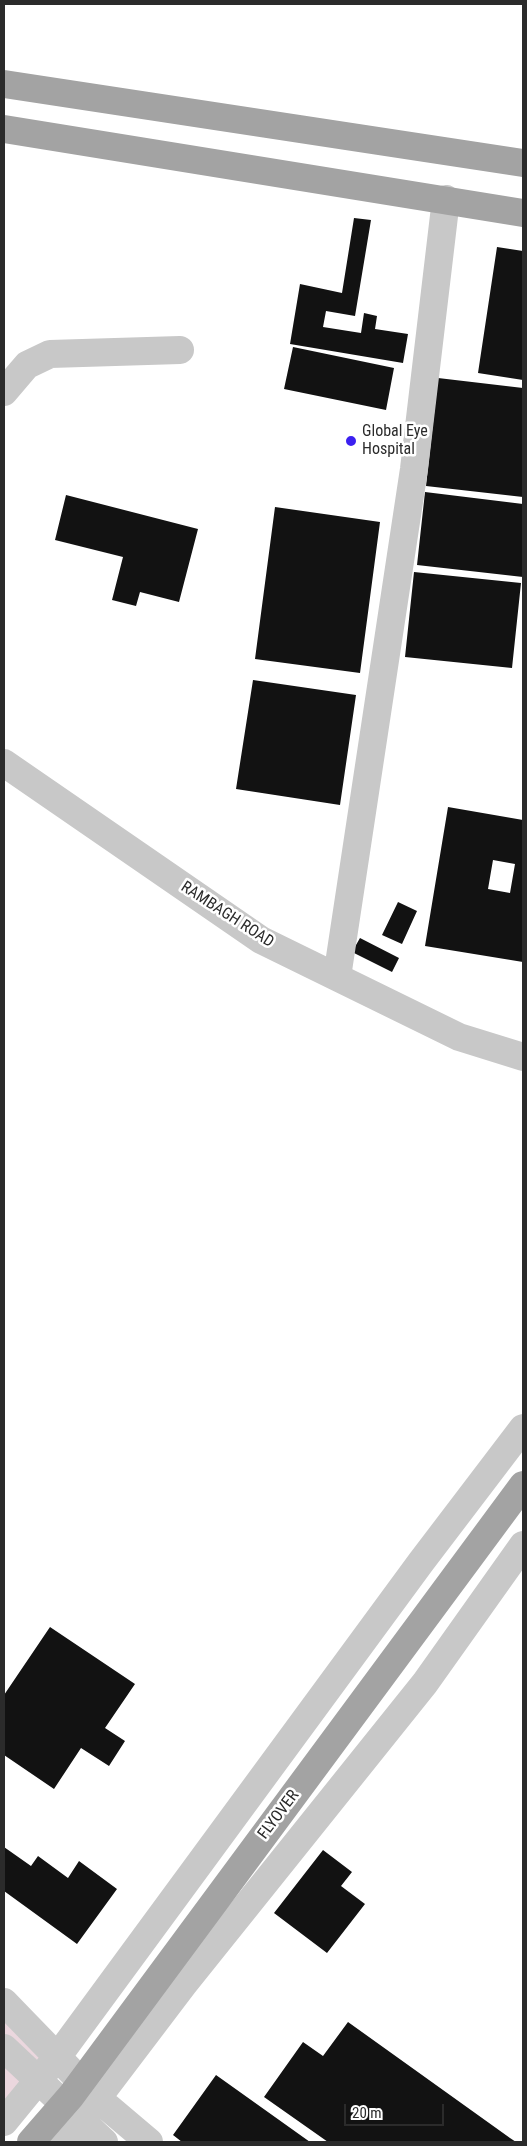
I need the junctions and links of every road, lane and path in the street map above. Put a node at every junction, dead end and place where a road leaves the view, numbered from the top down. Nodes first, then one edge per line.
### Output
1 (4, 84) edge
2 (4, 129) edge
3 (523, 163) edge
4 (446, 199) junction
5 (523, 213) edge
6 (180, 350) dead end
7 (4, 392) edge
8 (4, 763) edge
9 (337, 977) junction
10 (523, 1057) edge
11 (523, 1428) edge
12 (523, 1485) edge
13 (523, 1545) edge
14 (4, 2002) edge
15 (4, 2048) edge
16 (58, 2056) junction
17 (40, 2081) junction
18 (97, 2098) junction
19 (4, 2122) edge
20 (82, 2122) junction
21 (32, 2142) edge
22 (64, 2142) edge
23 (104, 2142) edge
24 (149, 2142) edge

1 - 3 main road
2 - 4 main road
4 - 5 main road
4 - 9 street
6 - 7 street
8 - 9 street, RAMBAGH ROAD
9 - 10 street, RAMBAGH ROAD
11 - 16 street
12 - 21 main road, FLYOVER, bridge
13 - 18 street
14 - 16 street
15 - 17 street
16 - 17 street
16 - 18 street
17 - 19 street
17 - 20 street
18 - 20 street
18 - 24 street
20 - 22 street
20 - 23 street

